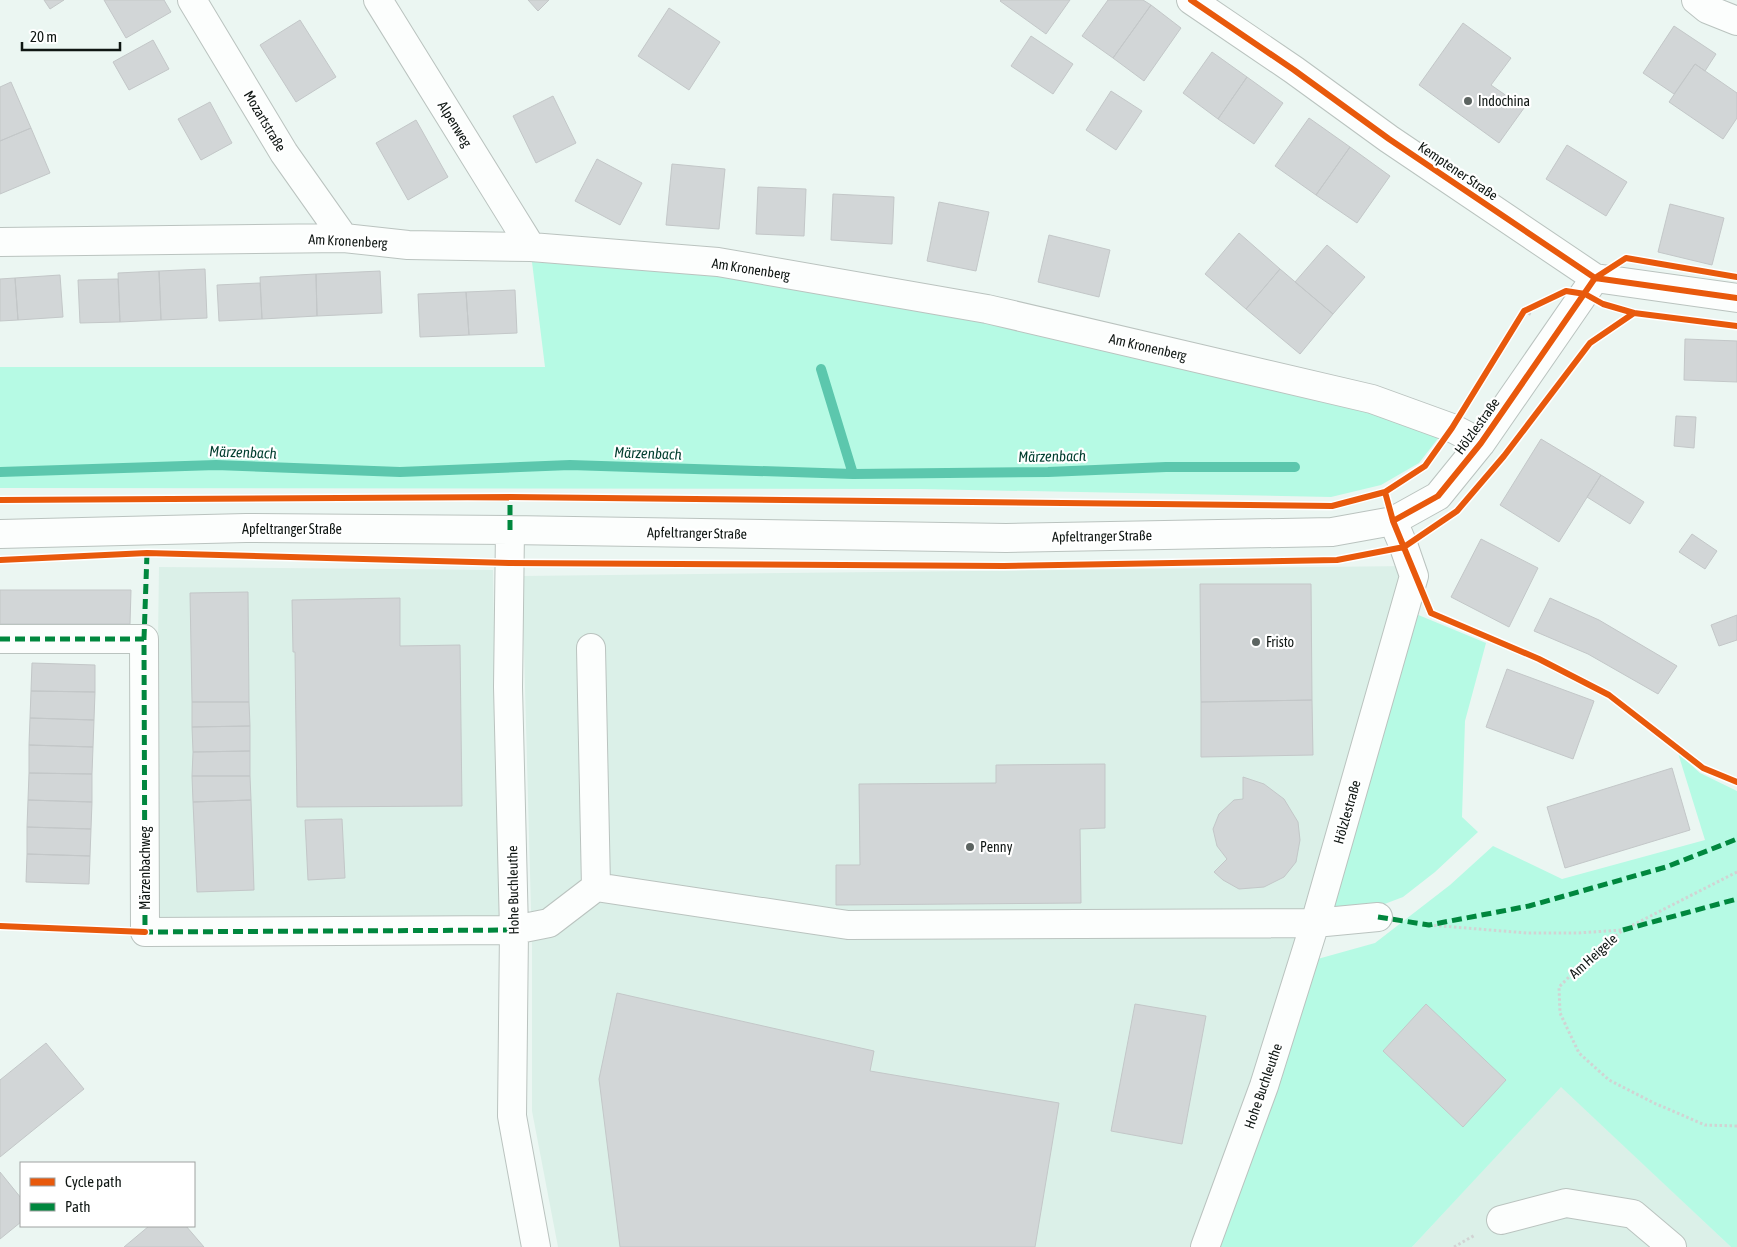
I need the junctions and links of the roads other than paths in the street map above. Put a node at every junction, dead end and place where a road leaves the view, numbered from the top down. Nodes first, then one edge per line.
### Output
1 (192, 0) edge
2 (378, 0) edge
3 (1191, 0) edge
4 (1696, 0) edge
5 (1737, 21) edge
6 (344, 238) junction
7 (0, 242) edge
8 (531, 247) junction
9 (1595, 278) junction
10 (1737, 298) edge
11 (1481, 443) junction
12 (1393, 521) junction
13 (510, 530) junction
14 (0, 534) edge
15 (0, 639) edge
16 (591, 648) dead end
17 (596, 887) junction
18 (1378, 916) dead end
19 (1315, 923) junction
20 (514, 930) junction
21 (1501, 1220) dead end
22 (536, 1247) edge
23 (1205, 1247) edge
24 (1672, 1247) edge

1 - 6 street, Mozartstraße
2 - 8 street, Alpenweg
3 - 9 street, Kemptener Straße
4 - 5 street
6 - 7 street, Am Kronenberg
6 - 8 street, Am Kronenberg
8 - 11 street, Am Kronenberg
9 - 10 street, Kemptener Straße
9 - 11 street, Hölzlestraße
11 - 12 street, Hölzlestraße
12 - 13 street, Apfeltranger Straße
12 - 19 street, Hölzlestraße
13 - 14 street, Apfeltranger Straße
13 - 20 street, Hohe Buchleuthe
15 - 20 street, Märzenbachweg
16 - 17 street
17 - 19 street
17 - 20 street
18 - 19 street
19 - 23 street, Hohe Buchleuthe
20 - 22 street, Hohe Buchleuthe
21 - 24 street

